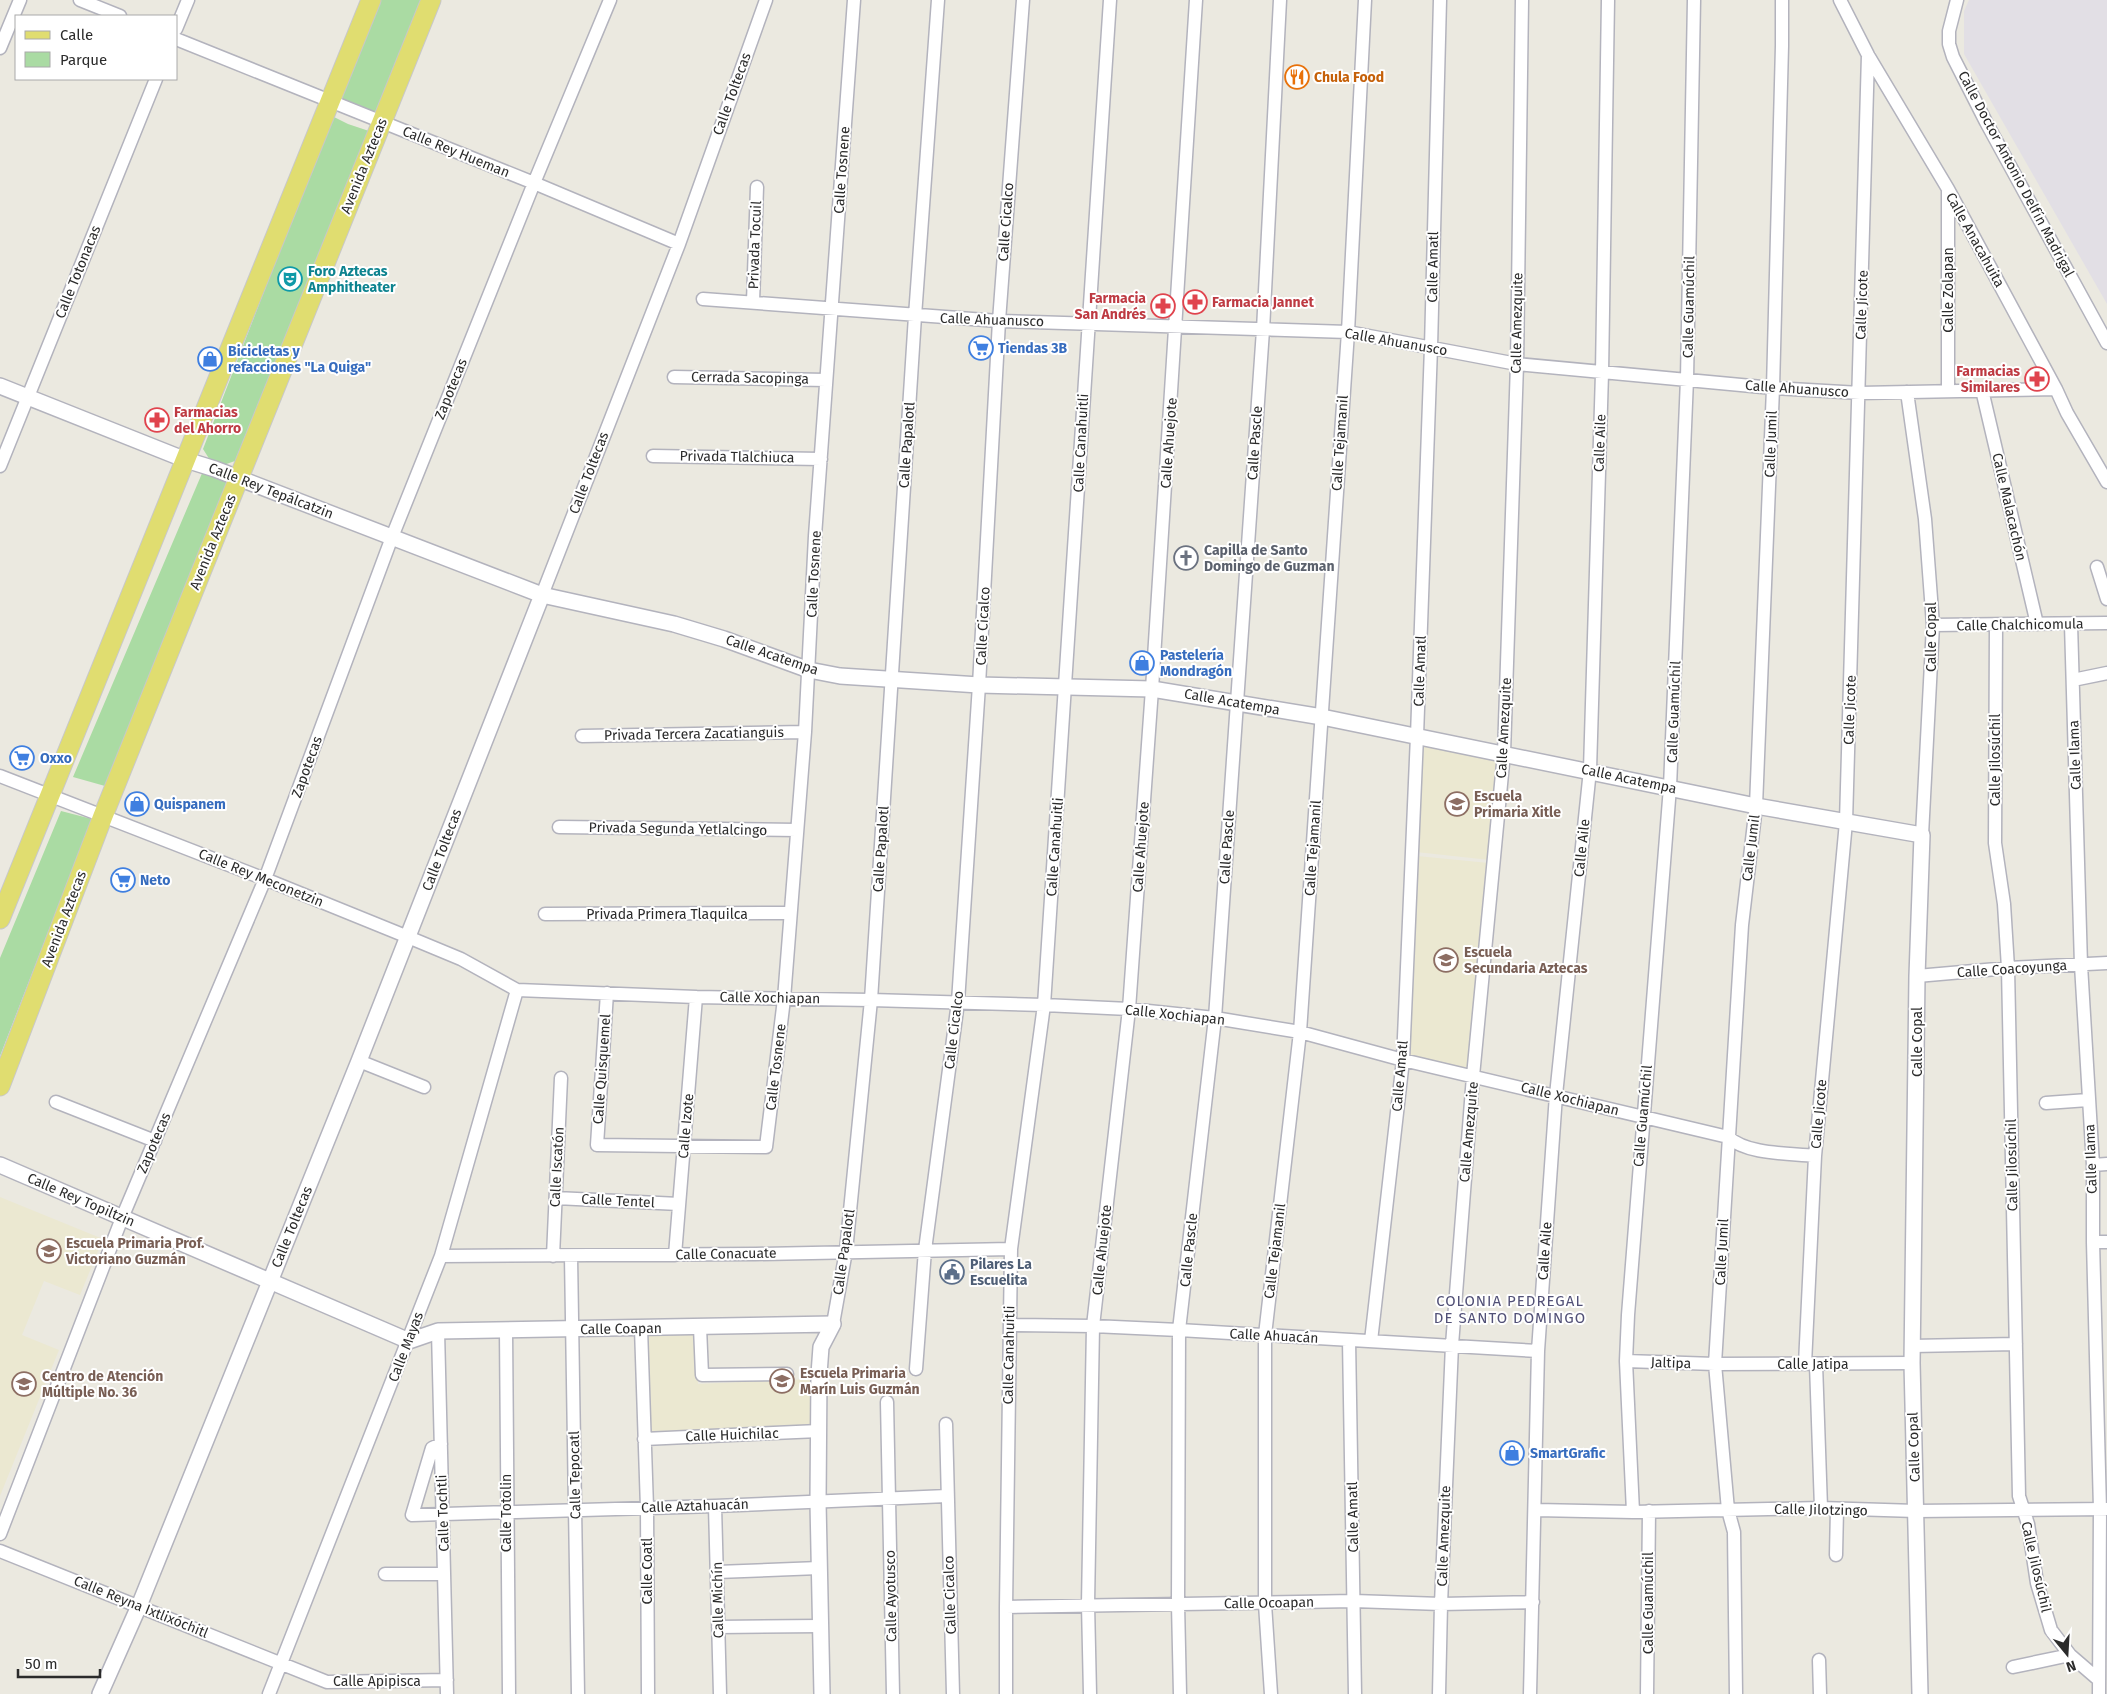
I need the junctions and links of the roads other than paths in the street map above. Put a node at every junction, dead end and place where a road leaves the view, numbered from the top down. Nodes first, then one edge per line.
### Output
1 (20, 0) edge
2 (80, 0) edge
3 (188, 0) edge
4 (370, 0) edge
5 (431, 0) edge
6 (610, 0) edge
7 (766, 0) edge
8 (854, 0) edge
9 (938, 0) edge
10 (1023, 0) edge
11 (1110, 0) edge
12 (1196, 0) edge
13 (1280, 0) edge
14 (1365, 0) edge
15 (1440, 0) edge
16 (1522, 0) edge
17 (1608, 0) edge
18 (1694, 0) edge
19 (1782, 0) edge
20 (1840, 0) edge
21 (1956, 0) edge
22 (118, 15) edge
23 (178, 24) edge
24 (178, 40) edge
25 (0, 48) edge
26 (1868, 55) junction
27 (156, 80) edge
28 (330, 100) junction
29 (382, 122) junction
30 (534, 183) junction
31 (758, 188) dead end
32 (1948, 189) junction
33 (679, 244) junction
34 (703, 299) dead end
35 (752, 302) junction
36 (833, 308) junction
37 (915, 316) junction
38 (999, 321) junction
39 (1088, 323) junction
40 (1176, 328) junction
41 (1262, 330) junction
42 (1348, 332) junction
43 (2107, 343) edge
44 (1431, 347) junction
45 (1517, 364) junction
46 (1602, 373) junction
47 (674, 377) dead end
48 (1688, 379) junction
49 (826, 380) junction
50 (0, 386) edge
51 (1773, 388) junction
52 (2056, 388) junction
53 (1982, 390) junction
54 (1948, 391) junction
55 (1907, 392) junction
56 (1860, 394) junction
57 (28, 397) junction
58 (653, 456) dead end
59 (821, 459) junction
60 (186, 460) junction
61 (0, 466) edge
62 (239, 478) junction
63 (2107, 482) edge
64 (392, 537) junction
65 (2097, 567) dead end
66 (542, 595) junction
67 (2107, 599) edge
68 (2107, 623) edge
69 (2036, 624) junction
70 (2071, 624) junction
71 (1933, 626) junction
72 (1996, 626) junction
73 (809, 670) junction
74 (2107, 673) edge
75 (893, 680) junction
76 (2073, 680) junction
77 (979, 685) junction
78 (1066, 686) junction
79 (1152, 688) junction
80 (1238, 703) junction
81 (1322, 717) junction
82 (805, 732) junction
83 (582, 736) dead end
84 (1418, 736) junction
85 (1504, 753) junction
86 (1590, 770) junction
87 (0, 776) edge
88 (1670, 787) junction
89 (50, 796) junction
90 (1756, 806) junction
91 (103, 816) junction
92 (1846, 822) junction
93 (560, 827) dead end
94 (797, 830) junction
95 (1922, 835) junction
96 (265, 879) junction
97 (790, 913) junction
98 (545, 914) dead end
99 (0, 919) edge
100 (408, 937) junction
101 (2107, 963) edge
102 (2081, 965) junction
103 (2008, 968) junction
104 (1917, 976) junction
105 (517, 990) junction
106 (606, 993) junction
107 (696, 997) junction
108 (784, 999) junction
109 (871, 1000) junction
110 (958, 1002) junction
111 (1044, 1005) junction
112 (1129, 1009) junction
113 (1215, 1018) junction
114 (1300, 1032) junction
115 (1403, 1060) junction
116 (359, 1062) junction
117 (1473, 1076) junction
118 (561, 1078) dead end
119 (0, 1086) edge
120 (424, 1086) dead end
121 (1556, 1096) junction
122 (2088, 1100) junction
123 (56, 1102) dead end
124 (2046, 1103) dead end
125 (1643, 1117) junction
126 (1728, 1137) junction
127 (155, 1141) junction
128 (684, 1147) junction
129 (1815, 1156) junction
130 (2107, 1164) edge
131 (0, 1165) edge
132 (2093, 1165) junction
133 (556, 1198) junction
134 (680, 1204) junction
135 (122, 1218) junction
136 (2093, 1242) junction
137 (2107, 1242) edge
138 (1011, 1249) junction
139 (925, 1250) junction
140 (846, 1251) junction
141 (675, 1255) junction
142 (441, 1256) junction
143 (553, 1256) junction
144 (571, 1256) junction
145 (270, 1281) junction
146 (834, 1324) junction
147 (1010, 1325) junction
148 (1093, 1326) junction
149 (700, 1327) junction
150 (641, 1328) junction
151 (572, 1330) junction
152 (1180, 1330) junction
153 (438, 1331) junction
154 (506, 1331) junction
155 (1265, 1336) junction
156 (1349, 1340) junction
157 (409, 1341) junction
158 (1371, 1341) junction
159 (2016, 1344) junction
160 (1452, 1345) junction
161 (1912, 1346) junction
162 (1538, 1351) junction
163 (1626, 1361) junction
164 (1912, 1363) junction
165 (1715, 1364) junction
166 (1810, 1364) junction
167 (916, 1370) dead end
168 (786, 1374) dead end
169 (887, 1402) dead end
170 (946, 1424) dead end
171 (819, 1431) junction
172 (644, 1439) junction
173 (441, 1444) junction
174 (948, 1496) junction
175 (889, 1498) junction
176 (818, 1502) junction
177 (716, 1506) junction
178 (647, 1508) junction
179 (1821, 1508) junction
180 (1837, 1509) junction
181 (2104, 1509) edge
182 (575, 1510) junction
183 (1536, 1510) junction
184 (1728, 1510) junction
185 (2022, 1510) junction
186 (1648, 1511) junction
187 (506, 1512) junction
188 (1633, 1512) junction
189 (1916, 1512) junction
190 (443, 1514) junction
191 (0, 1534) edge
192 (0, 1551) edge
193 (1836, 1555) dead end
194 (819, 1568) junction
195 (717, 1572) junction
196 (385, 1574) dead end
197 (444, 1574) junction
198 (2104, 1589) edge
199 (1354, 1601) junction
200 (1533, 1602) junction
201 (1088, 1604) junction
202 (1178, 1604) junction
203 (1265, 1604) junction
204 (1441, 1604) junction
205 (139, 1606) junction
206 (1006, 1607) junction
207 (2103, 1625) edge
208 (820, 1626) junction
209 (718, 1627) junction
210 (2070, 1655) junction
211 (1819, 1660) dead end
212 (281, 1664) junction
213 (2013, 1667) dead end
214 (447, 1680) junction
215 (2099, 1680) junction
216 (100, 1694) edge
217 (269, 1694) edge
218 (447, 1694) edge
219 (508, 1694) edge
220 (578, 1694) edge
221 (648, 1694) edge
222 (720, 1694) edge
223 (822, 1694) edge
224 (893, 1694) edge
225 (953, 1694) edge
226 (1006, 1694) edge
227 (1090, 1694) edge
228 (1180, 1694) edge
229 (1271, 1694) edge
230 (1354, 1694) edge
231 (1439, 1694) edge
232 (1530, 1694) edge
233 (1647, 1694) edge
234 (1736, 1694) edge
235 (1820, 1694) edge
236 (1920, 1694) edge
237 (2100, 1694) edge

1 - 25 street
2 - 22 street
3 - 23 street
4 - 28 main road
5 - 29 main road, Avenida Aztecas
6 - 30 street, Zapotecas
7 - 33 street, Calle Toltecas
8 - 36 street, Calle Tosnene
9 - 37 street, Calle Papalotl
10 - 38 street, Calle Cicalco
11 - 39 street, Calle Canahuitli
12 - 40 street, Calle Ahuejote
13 - 41 street, Calle Pascle
14 - 42 street, Calle Tejamanil
15 - 44 street, Calle Amatl
16 - 45 street, Calle Amezquite
17 - 46 street, Calle Aile
18 - 48 street, Calle Guamúchil
19 - 51 street, Calle Jumil
20 - 26 street, Calle Anacahuita
21 - 43 street, Calle Doctor Antonio Delfín Madrigal
24 - 28 street, Calle Rey Hueman
26 - 32 street, Calle Anacahuita
26 - 56 street, Calle Jicote
27 - 57 street, Calle Totonacas
28 - 29 street, Calle Rey Hueman
28 - 60 main road
29 - 30 street, Calle Rey Hueman
29 - 62 main road, Avenida Aztecas
30 - 33 street, Calle Rey Hueman
30 - 64 street, Zapotecas
31 - 35 street, Privada Tocuil
32 - 52 street, Calle Anacahuita
32 - 54 street, Calle Zolapan
33 - 66 street, Calle Toltecas
34 - 35 street, Calle Ahuanusco
35 - 36 street, Calle Ahuanusco
36 - 37 street, Calle Ahuanusco
36 - 49 street, Calle Tosnene
37 - 38 street, Calle Ahuanusco
37 - 75 street, Calle Papalotl
38 - 39 street, Calle Ahuanusco
38 - 77 street, Calle Cicalco
39 - 40 street, Calle Ahuanusco
39 - 78 street, Calle Canahuitli
40 - 41 street, Calle Ahuanusco
40 - 79 street, Calle Ahuejote
41 - 42 street, Calle Ahuanusco
41 - 80 street, Calle Pascle
42 - 44 street, Calle Ahuanusco
42 - 81 street, Calle Tejamanil
44 - 45 street, Calle Ahuanusco
44 - 84 street, Calle Amatl
45 - 46 street, Calle Ahuanusco
45 - 85 street, Calle Amezquite
46 - 48 street, Calle Ahuanusco
46 - 86 street, Calle Aile
47 - 49 street, Cerrada Sacopinga
48 - 51 street, Calle Ahuanusco
48 - 88 street, Calle Guamúchil
49 - 59 street, Calle Tosnene
50 - 57 street, Calle Rey Tepálcatzin
51 - 56 street, Calle Ahuanusco
51 - 90 street, Calle Jumil
52 - 53 street, Calle Ahuanusco
52 - 63 street, Calle Anacahuita
53 - 54 street, Calle Ahuanusco
53 - 69 street, Calle Malacachón
54 - 55 street, Calle Ahuanusco
55 - 56 street, Calle Ahuanusco
55 - 71 street, Calle Copal
56 - 92 street, Calle Jicote
57 - 60 street, Calle Rey Tepálcatzin
57 - 61 street, Calle Totonacas
58 - 59 street, Privada Tlalchiuca
59 - 73 street, Calle Tosnene
60 - 62 street, Calle Rey Tepálcatzin
60 - 89 main road
62 - 64 street, Calle Rey Tepálcatzin
62 - 91 main road, Avenida Aztecas
64 - 66 street, Calle Rey Tepálcatzin
64 - 96 street, Zapotecas
65 - 67 street
66 - 73 street, Calle Acatempa
66 - 100 street, Calle Toltecas
68 - 70 street, Calle Chalchicomula
69 - 70 street, Calle Chalchicomula
69 - 72 street, Calle Chalchicomula
70 - 76 street, Calle Ilama
71 - 72 street, Calle Chalchicomula
71 - 95 street, Calle Copal
72 - 103 street, Calle Jilosúchil
73 - 75 street, Calle Acatempa
73 - 82 street, Calle Tosnene
74 - 76 street
75 - 77 street, Calle Acatempa
75 - 109 street, Calle Papalotl
76 - 102 street, Calle Ilama
77 - 78 street, Calle Acatempa
77 - 110 street, Calle Cicalco
78 - 79 street, Calle Acatempa
78 - 111 street, Calle Canahuitli
79 - 80 street, Calle Acatempa
79 - 112 street, Calle Ahuejote
80 - 81 street, Calle Acatempa
80 - 113 street, Calle Pascle
81 - 84 street, Calle Acatempa
81 - 114 street, Calle Tejamanil
82 - 83 street, Privada Tercera Zacatianguis
82 - 94 street, Calle Tosnene
84 - 85 street, Calle Acatempa
84 - 115 street, Calle Amatl
85 - 86 street, Calle Acatempa
85 - 117 street, Calle Amezquite
86 - 88 street, Calle Acatempa
86 - 121 street, Calle Aile
87 - 89 street, Calle Rey Meconetzin
88 - 90 street, Calle Acatempa
88 - 125 street, Calle Guamúchil
89 - 91 street, Calle Rey Meconetzin
89 - 99 main road
90 - 92 street, Calle Acatempa
90 - 126 street, Calle Jumil
91 - 96 street, Calle Rey Meconetzin
91 - 119 main road, Avenida Aztecas
92 - 95 street, Calle Acatempa
92 - 129 street, Calle Jicote
93 - 94 street, Privada Segunda Yetlalcingo
94 - 97 street, Calle Tosnene
95 - 104 street, Calle Copal
96 - 100 street, Calle Rey Meconetzin
96 - 127 street, Zapotecas
97 - 98 street, Privada Primera Tlaquilca
97 - 108 street, Calle Tosnene
100 - 105 street, Calle Rey Meconetzin
100 - 116 street, Calle Toltecas
101 - 102 street, Calle Coacoyunga
102 - 103 street, Calle Coacoyunga
102 - 122 street, Calle Ilama
103 - 104 street, Calle Coacoyunga
103 - 159 street, Calle Jilosúchil
104 - 161 street, Calle Copal
105 - 106 street, Calle Xochiapan
105 - 142 street, Calle Mayas
106 - 107 street, Calle Xochiapan
106 - 128 street, Calle Quisquemel
107 - 108 street, Calle Xochiapan
107 - 128 street, Calle Izote
108 - 109 street, Calle Xochiapan
108 - 128 street, Calle Tosnene
109 - 110 street, Calle Xochiapan
109 - 140 street, Calle Papalotl
110 - 111 street, Calle Xochiapan
110 - 139 street, Calle Cicalco
111 - 112 street, Calle Xochiapan
111 - 138 street, Calle Canahuitli
112 - 113 street, Calle Xochiapan
112 - 148 street, Calle Ahuejote
113 - 114 street, Calle Xochiapan
113 - 152 street, Calle Pascle
114 - 115 street, Calle Xochiapan
114 - 155 street, Calle Tejamanil
115 - 117 street, Calle Xochiapan
115 - 158 street, Calle Amatl
116 - 120 street
116 - 145 street, Calle Toltecas
117 - 121 street, Calle Xochiapan
117 - 160 street, Calle Amezquite
118 - 133 street, Calle Iscatón
121 - 125 street, Calle Xochiapan
121 - 162 street, Calle Aile
122 - 124 street
122 - 132 street, Calle Ilama
123 - 127 street
125 - 126 street, Calle Xochiapan
125 - 163 street, Calle Guamúchil
126 - 129 street, Calle Xochiapan
126 - 165 street, Calle Jumil
127 - 135 street, Zapotecas
128 - 134 street, Calle Izote
129 - 166 street, Calle Jicote
130 - 132 street
131 - 135 street, Calle Rey Topiltzin
132 - 136 street, Calle Ilama
133 - 134 street, Calle Tentel
133 - 143 street, Calle Iscatón
134 - 141 street, Calle Izote
135 - 145 street, Calle Rey Topiltzin
135 - 191 street, Zapotecas
136 - 137 street
136 - 181 street, Calle Ilama
138 - 139 street, Calle Conacuate
138 - 147 street, Calle Canahuitli
139 - 140 street, Calle Conacuate
139 - 167 street, Calle Cicalco
140 - 141 street, Calle Conacuate
140 - 146 street, Calle Papalotl
141 - 144 street, Calle Conacuate
142 - 143 street, Calle Conacuate
142 - 157 street, Calle Mayas
143 - 144 street, Calle Conacuate
144 - 151 street, Calle Tepocatl
145 - 157 street, Calle Rey Topiltzin
145 - 205 street, Calle Toltecas
146 - 149 street, Calle Coapan
146 - 171 street, Calle Papalotl
147 - 148 street, Calle Ahuacán
147 - 206 street, Calle Canahuitli
148 - 152 street, Calle Ahuacán
148 - 201 street, Calle Ahuejote
149 - 150 street, Calle Coapan
149 - 168 street
150 - 151 street, Calle Coapan
150 - 172 street, Calle Coatl
151 - 154 street, Calle Coapan
151 - 182 street, Calle Tepocatl
152 - 155 street, Calle Ahuacán
152 - 202 street, Calle Pascle
153 - 154 street, Calle Coapan
153 - 157 street, Calle Coapan
153 - 173 street, Calle Tochtli
154 - 187 street, Calle Totolin
155 - 156 street, Calle Ahuacán
155 - 203 street, Calle Tejamanil
156 - 158 street, Calle Ahuacán
156 - 199 street, Calle Amatl
157 - 212 street, Calle Mayas
158 - 160 street, Calle Ahuacán
159 - 161 street
159 - 185 street, Calle Jilosúchil
160 - 162 street, Calle Ahuacán
160 - 204 street, Calle Amezquite
161 - 164 street, Calle Copal
162 - 183 street, Calle Aile
163 - 165 street, Jaltipa
163 - 188 street, Calle Guamúchil
164 - 166 street, Calle Jatipa
164 - 189 street, Calle Copal
165 - 166 street, Calle Jatipa
165 - 184 street, Calle Jumil
166 - 179 street, Calle Jicote
169 - 175 street, Calle Ayotusco
170 - 174 street, Calle Cicalco
171 - 172 street, Calle Huichilac
171 - 176 street, Calle Papalotl
172 - 178 street, Calle Coatl
173 - 190 street, Calle Tochtli
173 - 190 street, Calle Aztahuacán
174 - 175 street, Calle Aztahuacán
174 - 225 street, Calle Cicalco
175 - 176 street, Calle Aztahuacán
175 - 224 street, Calle Ayotusco
176 - 177 street, Calle Aztahuacán
176 - 194 street, Calle Papalotl
177 - 178 street, Calle Aztahuacán
177 - 195 street, Calle Michín
178 - 182 street, Calle Aztahuacán
178 - 221 street, Calle Coatl
179 - 180 street, Calle Jilotzingo
179 - 184 street, Calle Jilotzingo
180 - 189 street, Calle Jilotzingo
180 - 193 street
181 - 185 street, Calle Jilotzingo
181 - 198 street, Calle Ilama
182 - 187 street, Calle Aztahuacán
182 - 220 street, Calle Tepocatl
183 - 188 street, Calle Jilotzingo
183 - 200 street, Calle Aile
184 - 186 street, Calle Jilotzingo
184 - 234 street, Calle Jumil
185 - 189 street, Calle Jilotzingo
185 - 210 street, Calle Jilosúchil
186 - 188 street, Calle Jilotzingo
186 - 233 street, Calle Guamúchil
187 - 190 street, Calle Aztahuacán
187 - 219 street, Calle Totolin
189 - 236 street, Calle Copal
190 - 197 street, Calle Tochtli
192 - 205 street, Calle Reyna Ixtlixóchitl
194 - 195 street
194 - 208 street, Calle Papalotl
195 - 209 street, Calle Michín
196 - 197 street
197 - 214 street, Calle Tochtli
198 - 207 street, Calle Ilama
199 - 203 street, Calle Ocoapan
199 - 204 street, Calle Ocoapan
199 - 230 street, Calle Amatl
200 - 204 street, Calle Ocoapan
200 - 232 street, Calle Aile
201 - 202 street, Calle Ocoapan
201 - 206 street, Calle Ocoapan
201 - 227 street, Calle Ahuejote
202 - 203 street, Calle Ocoapan
202 - 228 street, Calle Pascle
203 - 229 street, Calle Tejamanil
204 - 231 street, Calle Amezquite
205 - 212 street, Calle Reyna Ixtlixóchitl
205 - 216 street, Calle Toltecas
206 - 226 street, Calle Canahuitli
207 - 215 street, Calle Ilama
208 - 209 street
208 - 223 street, Calle Papalotl
209 - 222 street, Calle Michín
210 - 213 street
210 - 215 street, Calle Jilosúchil
211 - 235 street
212 - 214 street, Calle Apipisca
212 - 217 street, Calle Mayas
214 - 218 street, Calle Tochtli
215 - 237 street, Calle Ilama

